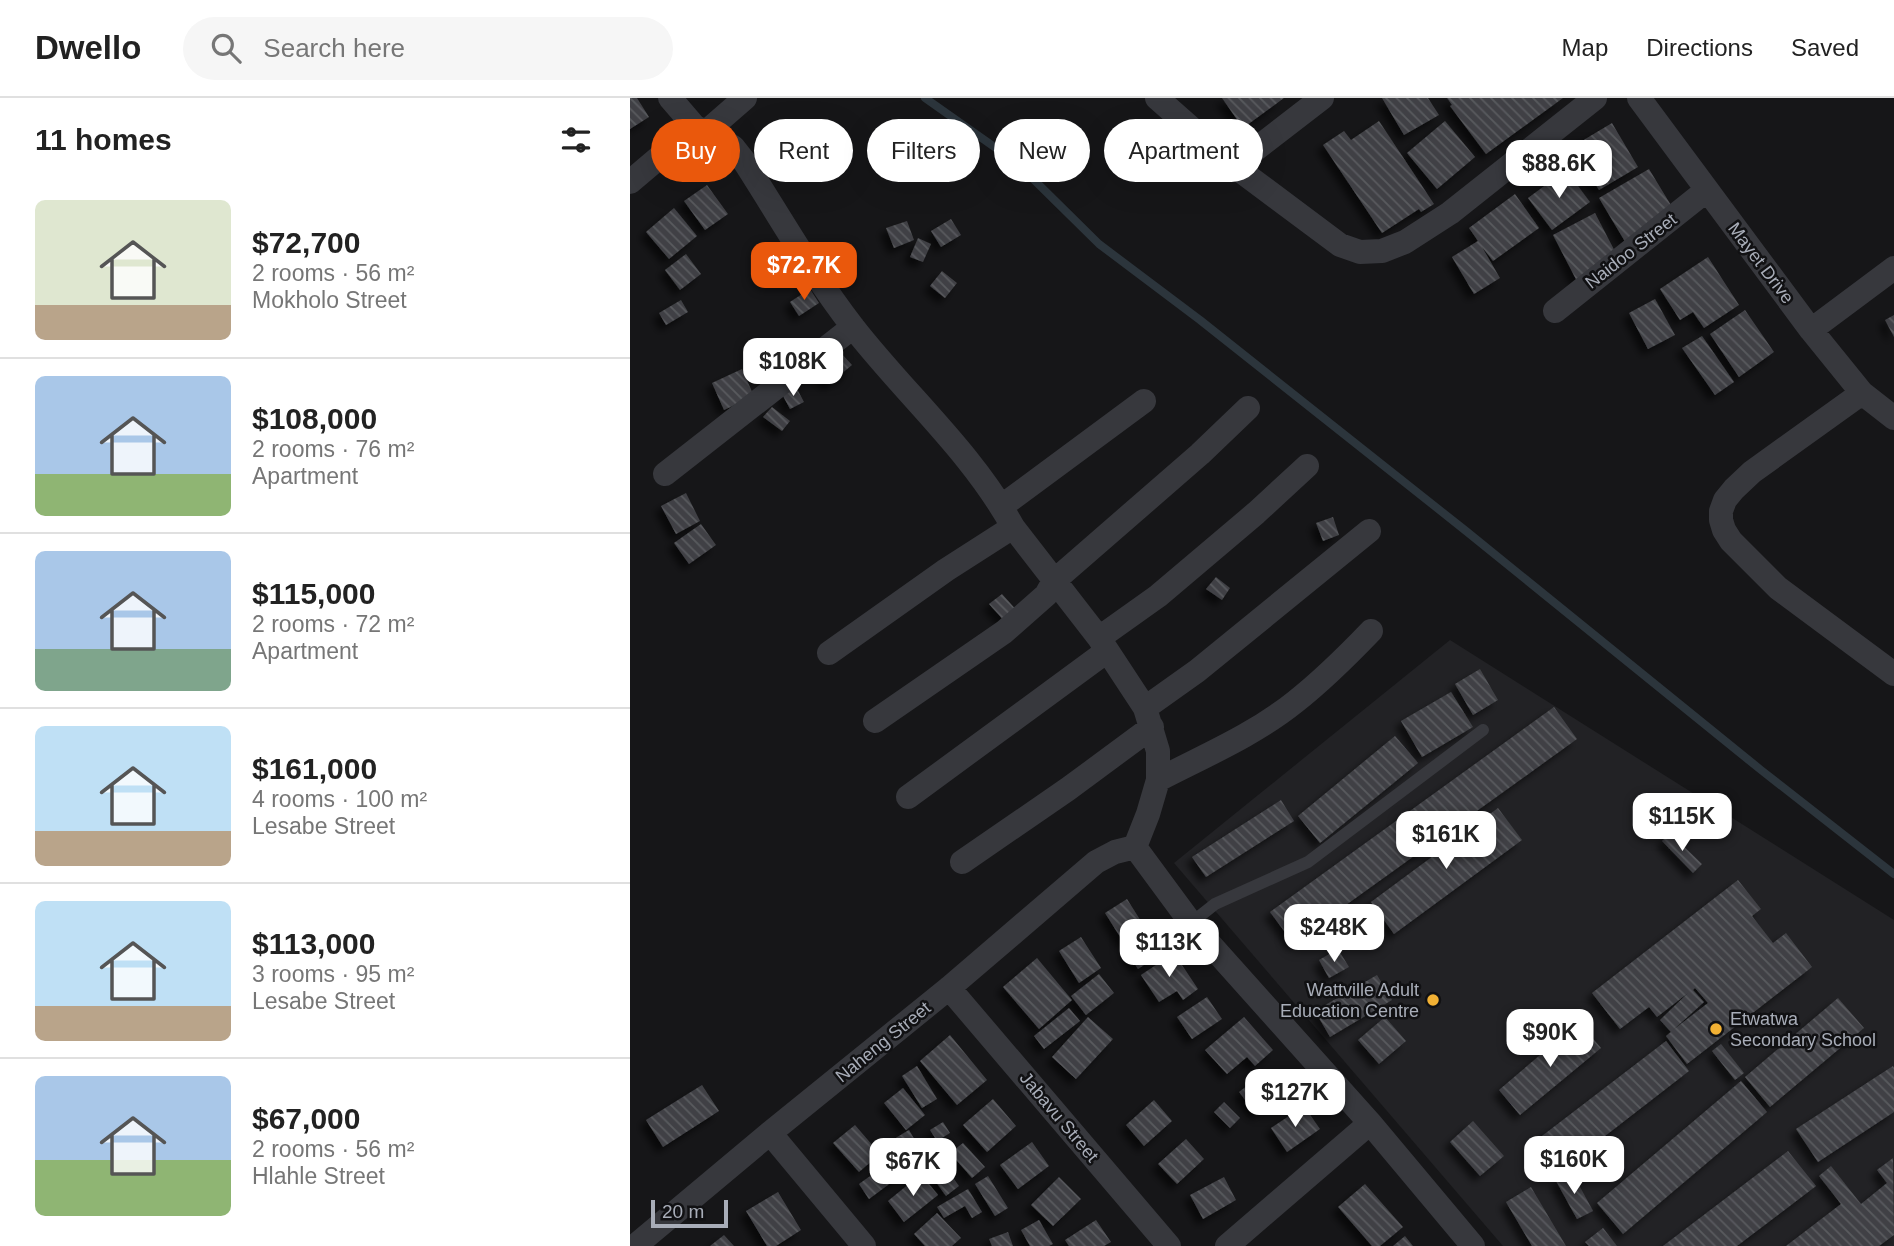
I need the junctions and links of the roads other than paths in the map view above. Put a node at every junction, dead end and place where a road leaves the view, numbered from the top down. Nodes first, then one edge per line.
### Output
1 (670, 98) edge
2 (745, 98) edge
3 (1322, 98) edge
4 (1595, 98) edge
5 (1639, 98) edge
6 (1160, 99) edge
7 (690, 119) edge
8 (715, 119) edge
9 (1182, 119) edge
10 (1263, 144) edge
11 (740, 156) edge
12 (651, 166) edge
13 (630, 182) edge
14 (1255, 182) edge
15 (1707, 190) junction
16 (1894, 268) edge
17 (1555, 311) dead end
18 (853, 327) junction
19 (1811, 330) junction
20 (1862, 393) junction
21 (1144, 401) dead end
22 (1248, 408) dead end
23 (1894, 418) edge
24 (1307, 466) dead end
25 (665, 474) dead end
26 (1007, 517) junction
27 (1369, 531) dead end
28 (1054, 581) junction
29 (1371, 631) dead end
30 (1103, 645) junction
31 (829, 653) dead end
32 (1894, 674) edge
33 (1149, 718) junction
34 (875, 721) dead end
35 (1483, 730) dead end
36 (1158, 780) junction
37 (908, 797) dead end
38 (1135, 847) junction
39 (962, 862) dead end
40 (1191, 923) junction
41 (949, 988) junction
42 (1370, 1123) junction
43 (770, 1133) junction
44 (635, 1246) edge
45 (864, 1246) edge
46 (1168, 1246) edge
47 (1227, 1246) edge
48 (1473, 1246) edge

1 - 7 street
2 - 8 street
3 - 10 street
4 - 14 street
5 - 15 street, Mayet Drive
6 - 9 street
11 - 18 street
12 - 13 street
15 - 17 street, Naidoo Street
15 - 19 street, Mayet Drive
16 - 19 street
18 - 25 street
18 - 26 street
19 - 20 street, Mayet Drive
20 - 23 street, Mayet Drive
20 - 32 street
21 - 26 street
22 - 28 street
24 - 30 street
26 - 28 street
26 - 31 street
27 - 33 street
28 - 30 street
28 - 34 street
29 - 36 street
30 - 33 street
30 - 37 street
33 - 36 street
33 - 39 street
35 - 40 lane
36 - 38 street
38 - 40 street
38 - 41 street, Naheng Street
40 - 42 street
41 - 43 street, Naheng Street
41 - 46 street, Jabavu Street
42 - 47 street
42 - 48 street
43 - 44 street, Naheng Street
43 - 45 street

